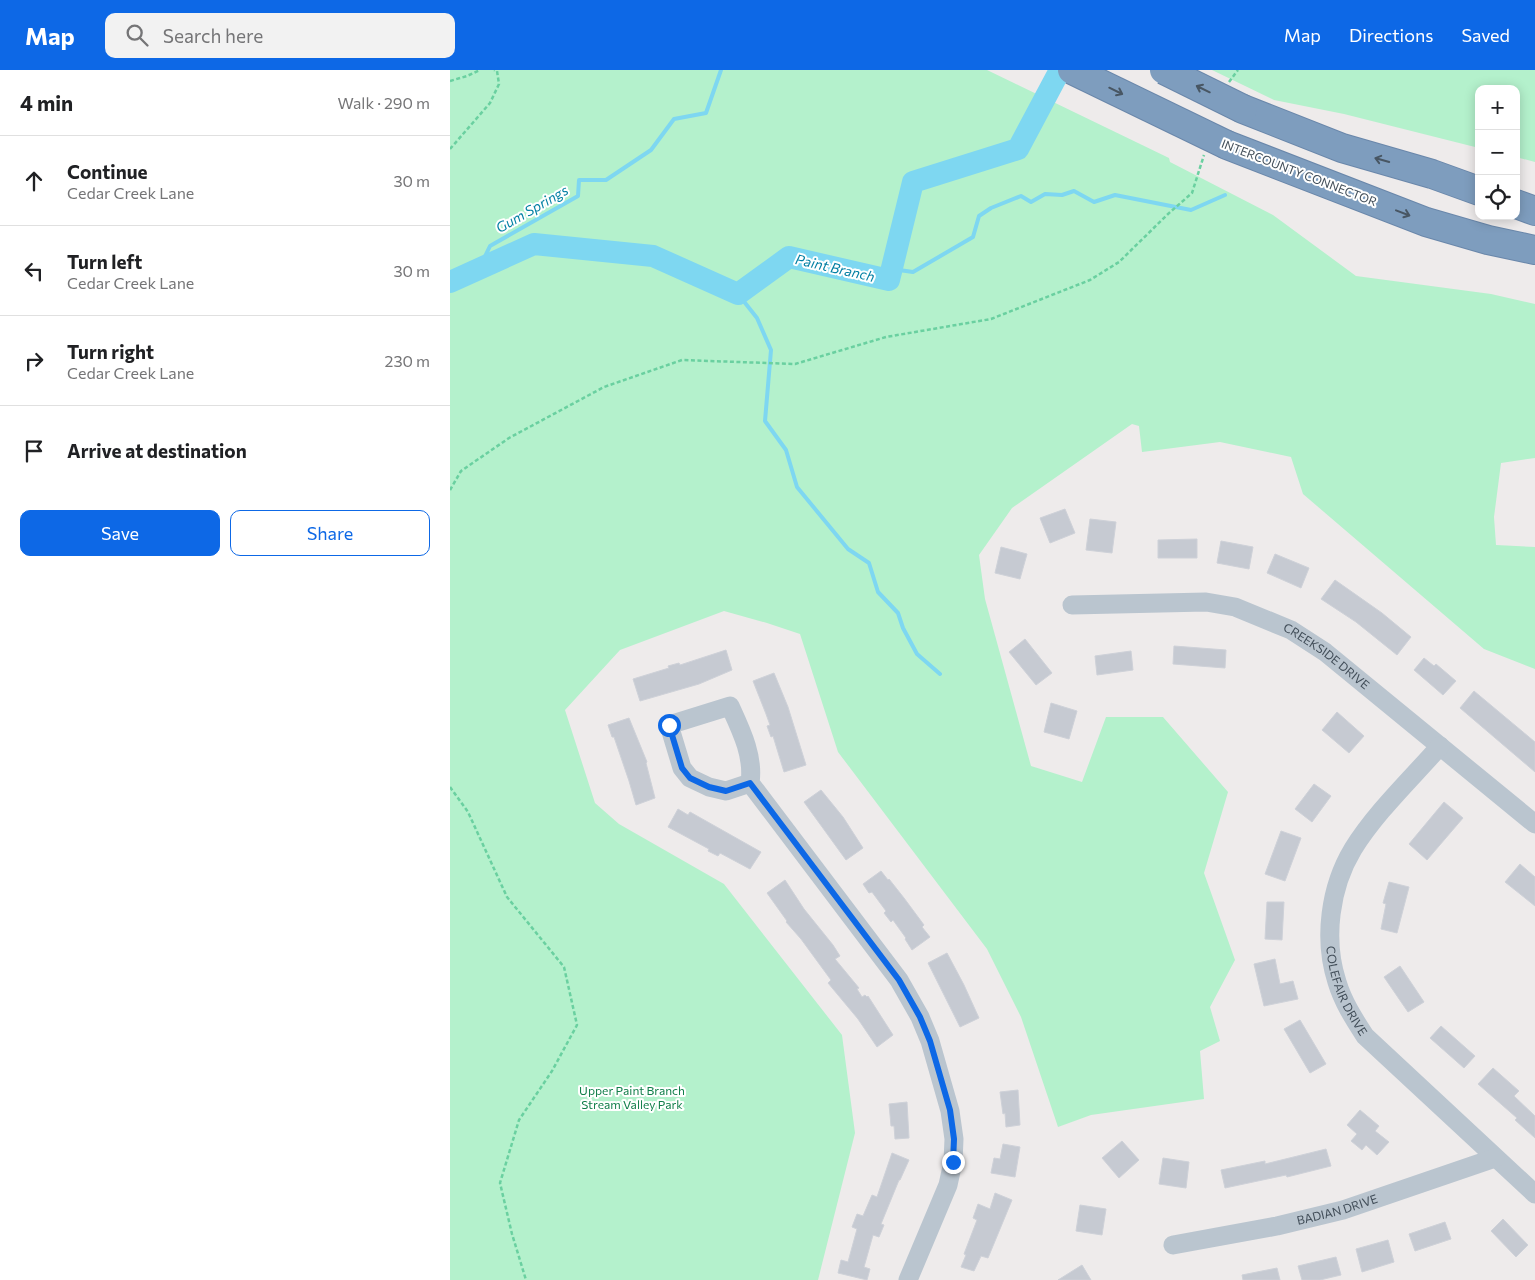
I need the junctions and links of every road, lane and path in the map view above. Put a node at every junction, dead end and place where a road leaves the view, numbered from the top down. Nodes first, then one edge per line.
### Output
1 (480, 70) edge
2 (497, 70) edge
3 (1072, 70) edge
4 (1164, 70) edge
5 (1238, 70) edge
6 (450, 81) edge
7 (1226, 86) dead end
8 (1217, 147) junction
9 (450, 149) edge
10 (1475, 190) edge
11 (1520, 205) edge
12 (1535, 211) edge
13 (1535, 250) edge
14 (450, 490) edge
15 (1072, 605) dead end
16 (1440, 746) junction
17 (750, 783) junction
18 (450, 787) edge
19 (1535, 824) edge
20 (1495, 1158) junction
21 (1535, 1194) edge
22 (1173, 1245) dead end
23 (526, 1280) edge
24 (908, 1280) edge

1 - 6 path
2 - 9 path
3 -> 8 highway, INTERCOUNTY CONNECTOR, bridge
10 -> 4 highway, bridge
5 - 7 path
8 -> 13 highway, INTERCOUNTY CONNECTOR
8 - 14 path
11 - 12 highway
15 - 16 street, CREEKSIDE DRIVE
16 - 19 street, CREEKSIDE DRIVE
16 - 20 street, COLEFAIR DRIVE
17 - 17 street
17 - 24 street
18 - 23 path
20 - 21 street, COLEFAIR DRIVE
20 - 22 street, BADIAN DRIVE

